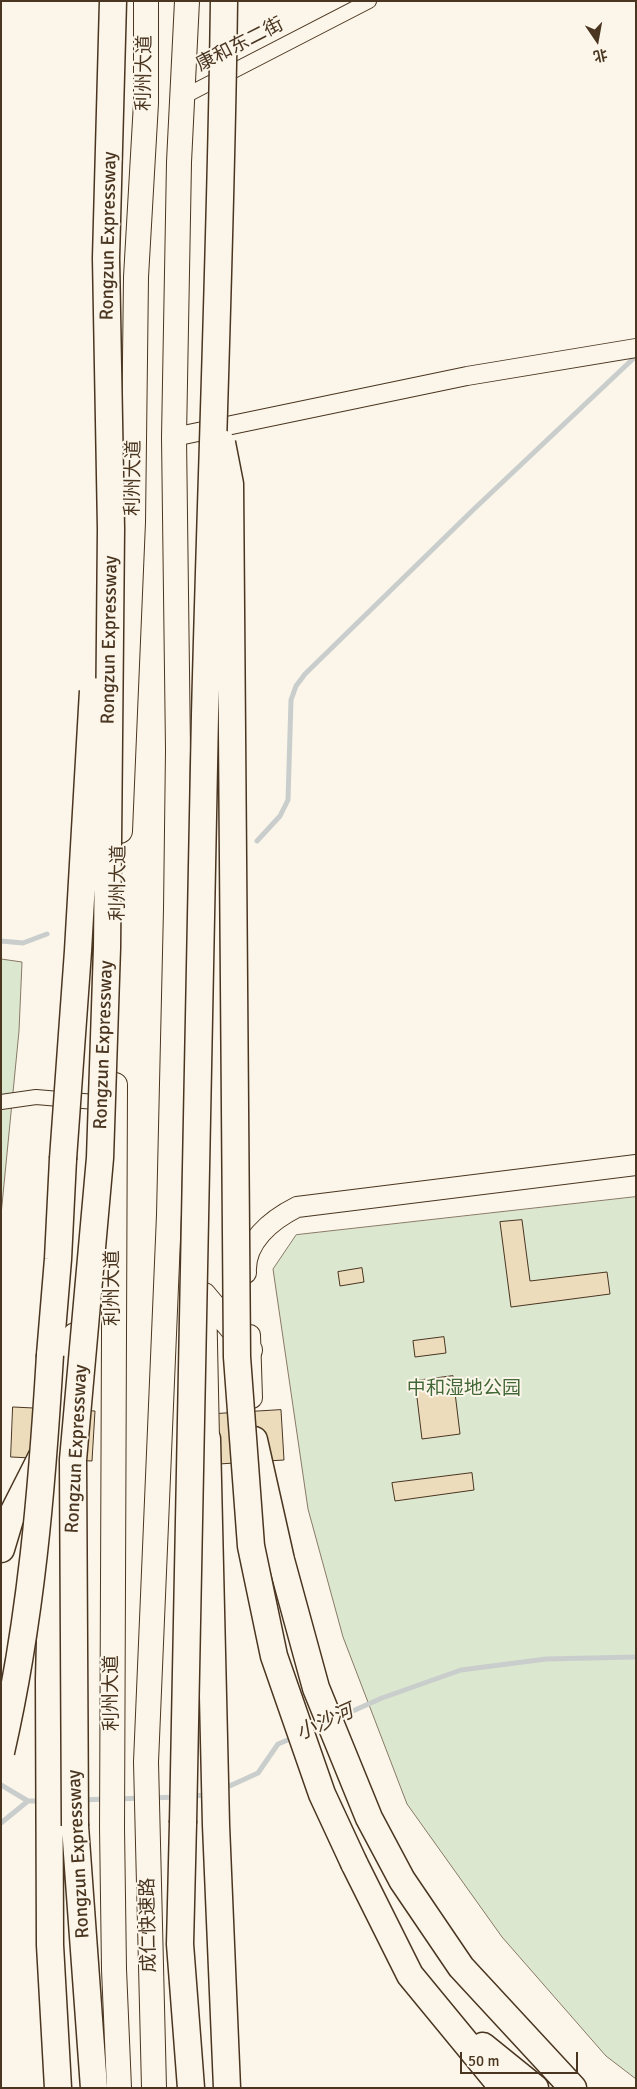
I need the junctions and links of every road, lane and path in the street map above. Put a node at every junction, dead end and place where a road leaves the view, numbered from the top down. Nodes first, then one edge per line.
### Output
1 (113, 1) edge
2 (146, 1) edge
3 (187, 1) edge
4 (224, 1) edge
5 (369, 1) edge
6 (182, 97) junction
7 (636, 348) edge
8 (213, 399) junction
9 (174, 437) junction
10 (111, 529) junction
11 (1, 1102) edge
12 (115, 1103) junction
13 (114, 1150) junction
14 (636, 1165) edge
15 (168, 1216) junction
16 (204, 1295) junction
17 (250, 1350) junction
18 (55, 1428) junction
19 (207, 1439) joint
20 (254, 1440) joint
21 (1, 1549) edge
22 (1, 1752) edge
23 (146, 1762) joint
24 (112, 1765) joint
25 (438, 2010) junction
26 (58, 2088) edge
27 (94, 2088) edge
28 (119, 2088) edge
29 (154, 2088) edge
30 (191, 2088) edge
31 (227, 2088) edge
32 (503, 2088) edge
33 (535, 2088) edge
34 (573, 2088) edge

1 - 10 highway, Rongzun Expressway, bridge
2 - 12 highway, 利州大道
3 - 6 highway, 利州大道
4 - 8 highway, bridge
5 - 6 street, 康和东二街
6 - 9 highway, 利州大道
7 - 9 street
8 - 25 highway, bridge
8 - 30 highway, bridge
9 - 15 highway, 利州大道
10 - 22 highway, bridge
10 - 27 highway, Rongzun Expressway, bridge
11 - 12 street
12 - 13 highway, 利州大道
13 - 18 highway
13 - 24 highway, 利州大道
14 - 17 main road
15 - 16 highway
15 - 23 highway, 利州大道
16 - 17 highway
16 - 19 highway
17 - 20 main road
18 - 21 highway
18 - 26 highway
19 - 31 highway
20 - 34 highway
23 - 29 highway, 成仁快速路
24 - 28 highway, 成仁快速路
25 - 32 highway
25 - 33 highway

